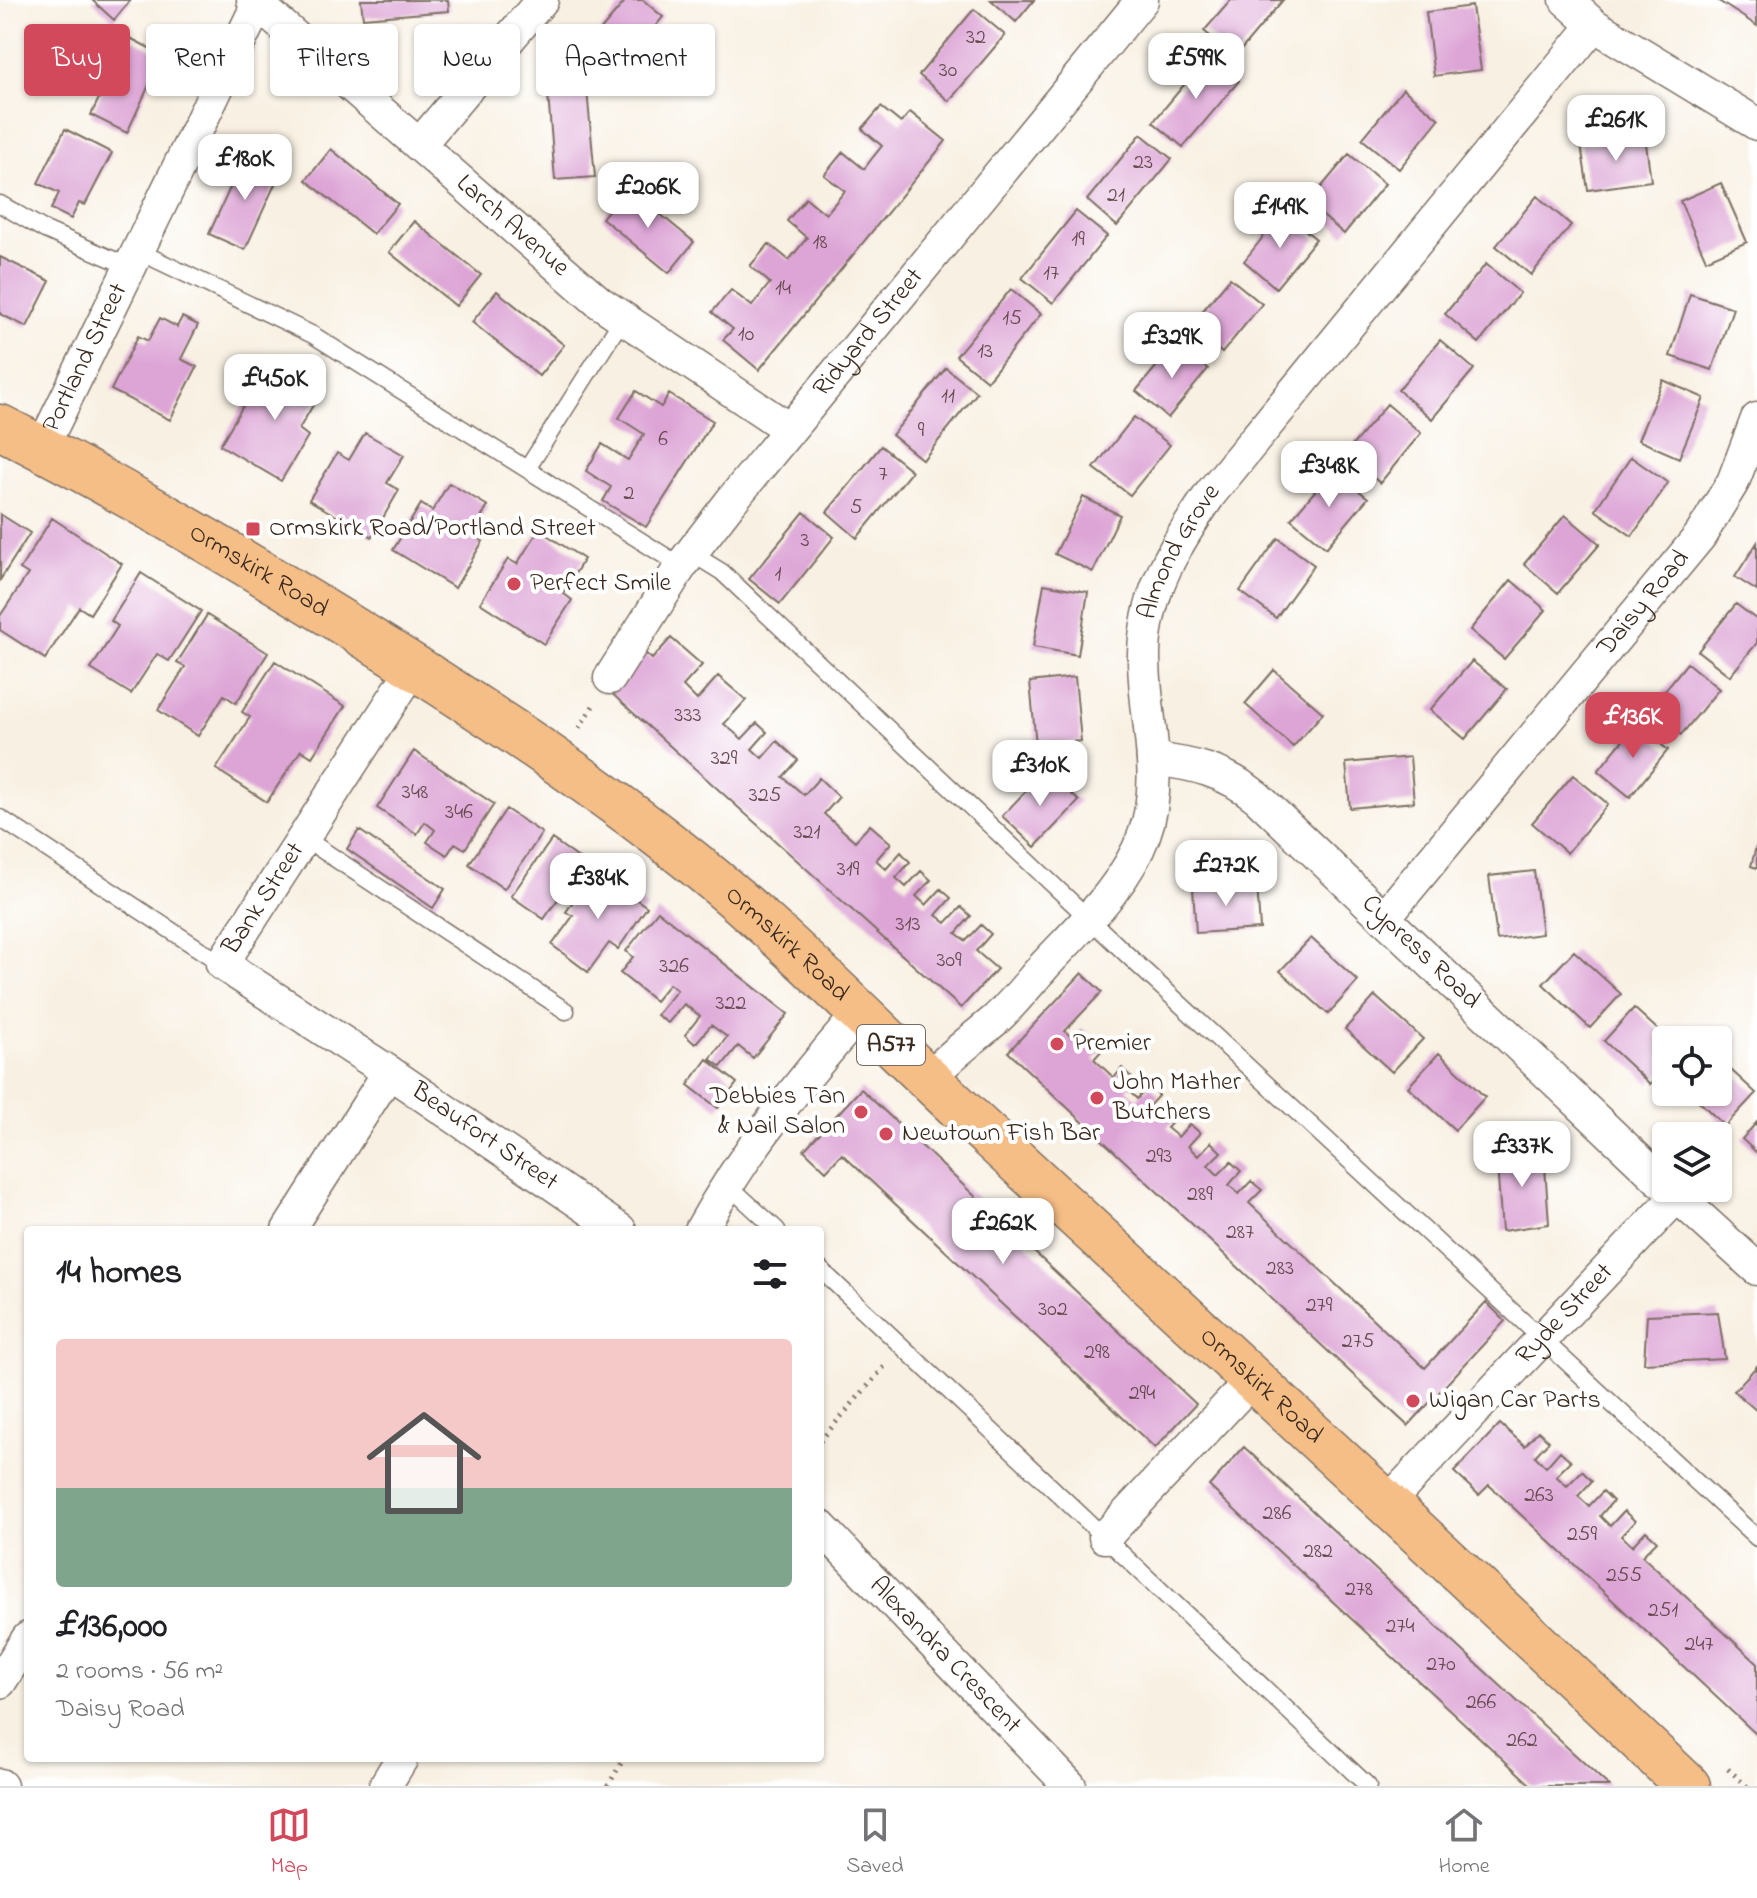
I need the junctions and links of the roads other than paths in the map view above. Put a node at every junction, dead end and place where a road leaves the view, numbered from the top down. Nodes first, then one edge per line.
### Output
1 (542, 0) edge
2 (1142, 0) edge
3 (1566, 0) edge
4 (256, 2) edge
5 (1594, 25) junction
6 (1757, 124) edge
7 (419, 145) junction
8 (0, 204) edge
9 (132, 258) junction
10 (623, 318) junction
11 (1757, 419) edge
12 (0, 427) edge
13 (789, 429) junction
14 (42, 448) junction
15 (527, 469) junction
16 (686, 559) junction
17 (414, 667) junction
18 (610, 678) dead end
19 (1153, 759) junction
20 (0, 818) edge
21 (304, 838) junction
22 (1087, 918) junction
23 (1384, 918) junction
24 (222, 964) junction
25 (566, 1011) dead end
26 (859, 1014) junction
27 (389, 1072) junction
28 (927, 1080) junction
29 (1652, 1173) edge
30 (726, 1183) junction
31 (1660, 1202) edge
32 (1683, 1202) edge
33 (291, 1226) edge
34 (614, 1226) edge
35 (703, 1226) edge
36 (773, 1226) edge
37 (1757, 1269) edge
38 (824, 1273) edge
39 (1541, 1340) junction
40 (1253, 1379) junction
41 (1388, 1502) junction
42 (824, 1530) edge
43 (1105, 1537) junction
44 (1757, 1538) edge
45 (24, 1644) edge
46 (0, 1682) edge
47 (400, 1762) edge
48 (385, 1786) edge
49 (1070, 1786) edge
50 (1368, 1786) edge
51 (1688, 1786) edge

1 - 7 street
2 - 13 street, Ridyard Street
3 - 5 street
4 - 7 street, Larch Avenue
4 - 9 street, Portland Street
5 - 6 street
5 - 19 street, Almond Grove
7 - 10 street, Larch Avenue
8 - 9 lane, Portland Street
9 - 14 street, Portland Street
9 - 15 lane
10 - 13 street, Larch Avenue
10 - 15 lane
11 - 23 street, Daisy Road
12 - 14 highway, Ormskirk Road / A577
13 - 16 street, Ridyard Street
14 - 17 highway, Ormskirk Road / A577
15 - 16 lane
16 - 18 street, Ridyard Street
16 - 22 lane
17 - 21 street, Bank Street
17 - 26 highway, Ormskirk Road / A577
19 - 22 street, Almond Grove
19 - 23 street, Cypress Road
20 - 24 lane
21 - 24 street, Bank Street
21 - 25 lane
22 - 28 street, Almond Grove
22 - 39 lane
23 - 29 street, Cypress Road
24 - 27 street, Bank Street
26 - 28 highway, Ormskirk Road / A577
26 - 30 street
27 - 33 street
27 - 34 street, Beaufort Street
28 - 40 highway, Ormskirk Road / A577
30 - 35 street
30 - 36 lane
31 - 39 street, Ryde Street
32 - 37 street, Cypress Road
38 - 43 lane
39 - 41 street, Ryde Street
39 - 44 lane
40 - 41 highway, Ormskirk Road / A577
40 - 43 street
41 - 51 highway, Ormskirk Road / A577
42 - 49 street, Alexandra Crescent
43 - 50 lane
45 - 46 street
47 - 48 street

